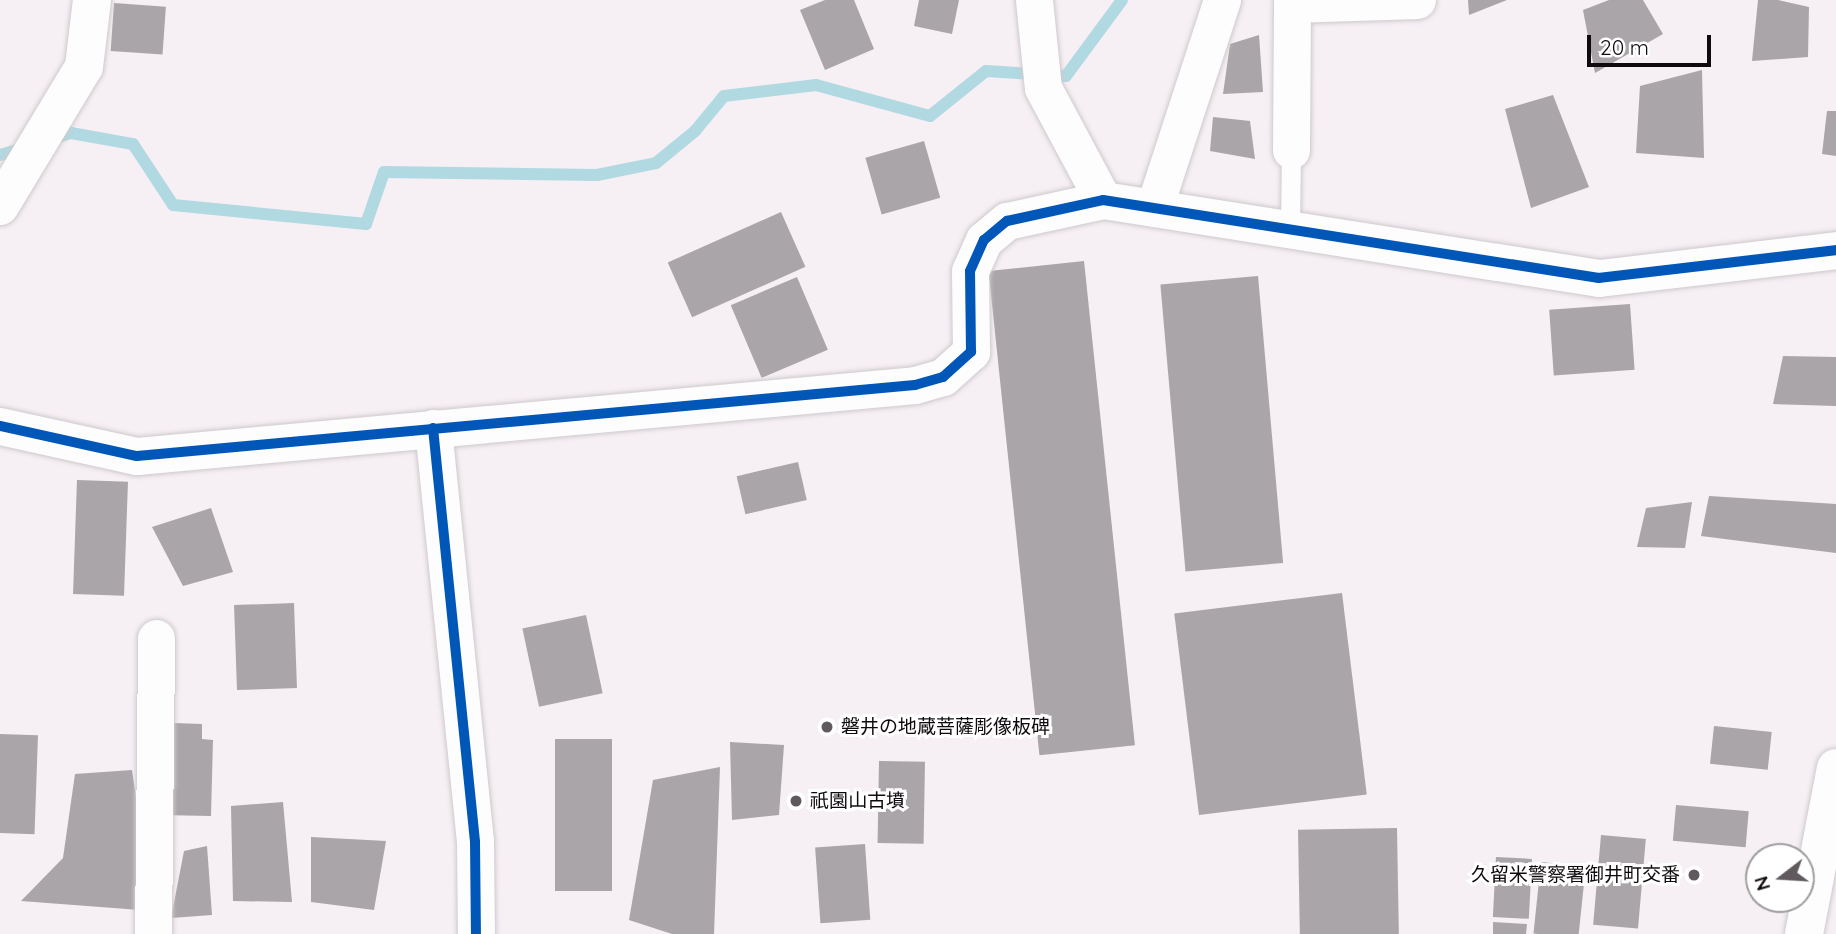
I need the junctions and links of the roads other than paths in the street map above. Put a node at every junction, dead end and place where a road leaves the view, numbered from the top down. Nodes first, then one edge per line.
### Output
1 (92, 0) edge
2 (1034, 0) edge
3 (1222, 0) edge
4 (1417, 0) edge
5 (1291, 150) joint
6 (1103, 200) junction
7 (1, 201) edge
8 (1154, 208) junction
9 (1290, 230) junction
10 (1836, 250) edge
11 (0, 426) edge
12 (433, 428) junction
13 (156, 638) dead end
14 (1836, 768) edge
15 (153, 934) edge
16 (475, 934) edge
17 (1804, 934) edge

1 - 7 street
2 - 6 street
3 - 8 street
4 - 5 street
5 - 9 lane
6 - 8 street
6 - 12 street
8 - 9 street
9 - 10 street
11 - 12 street
12 - 16 street
13 - 15 street
14 - 17 street

